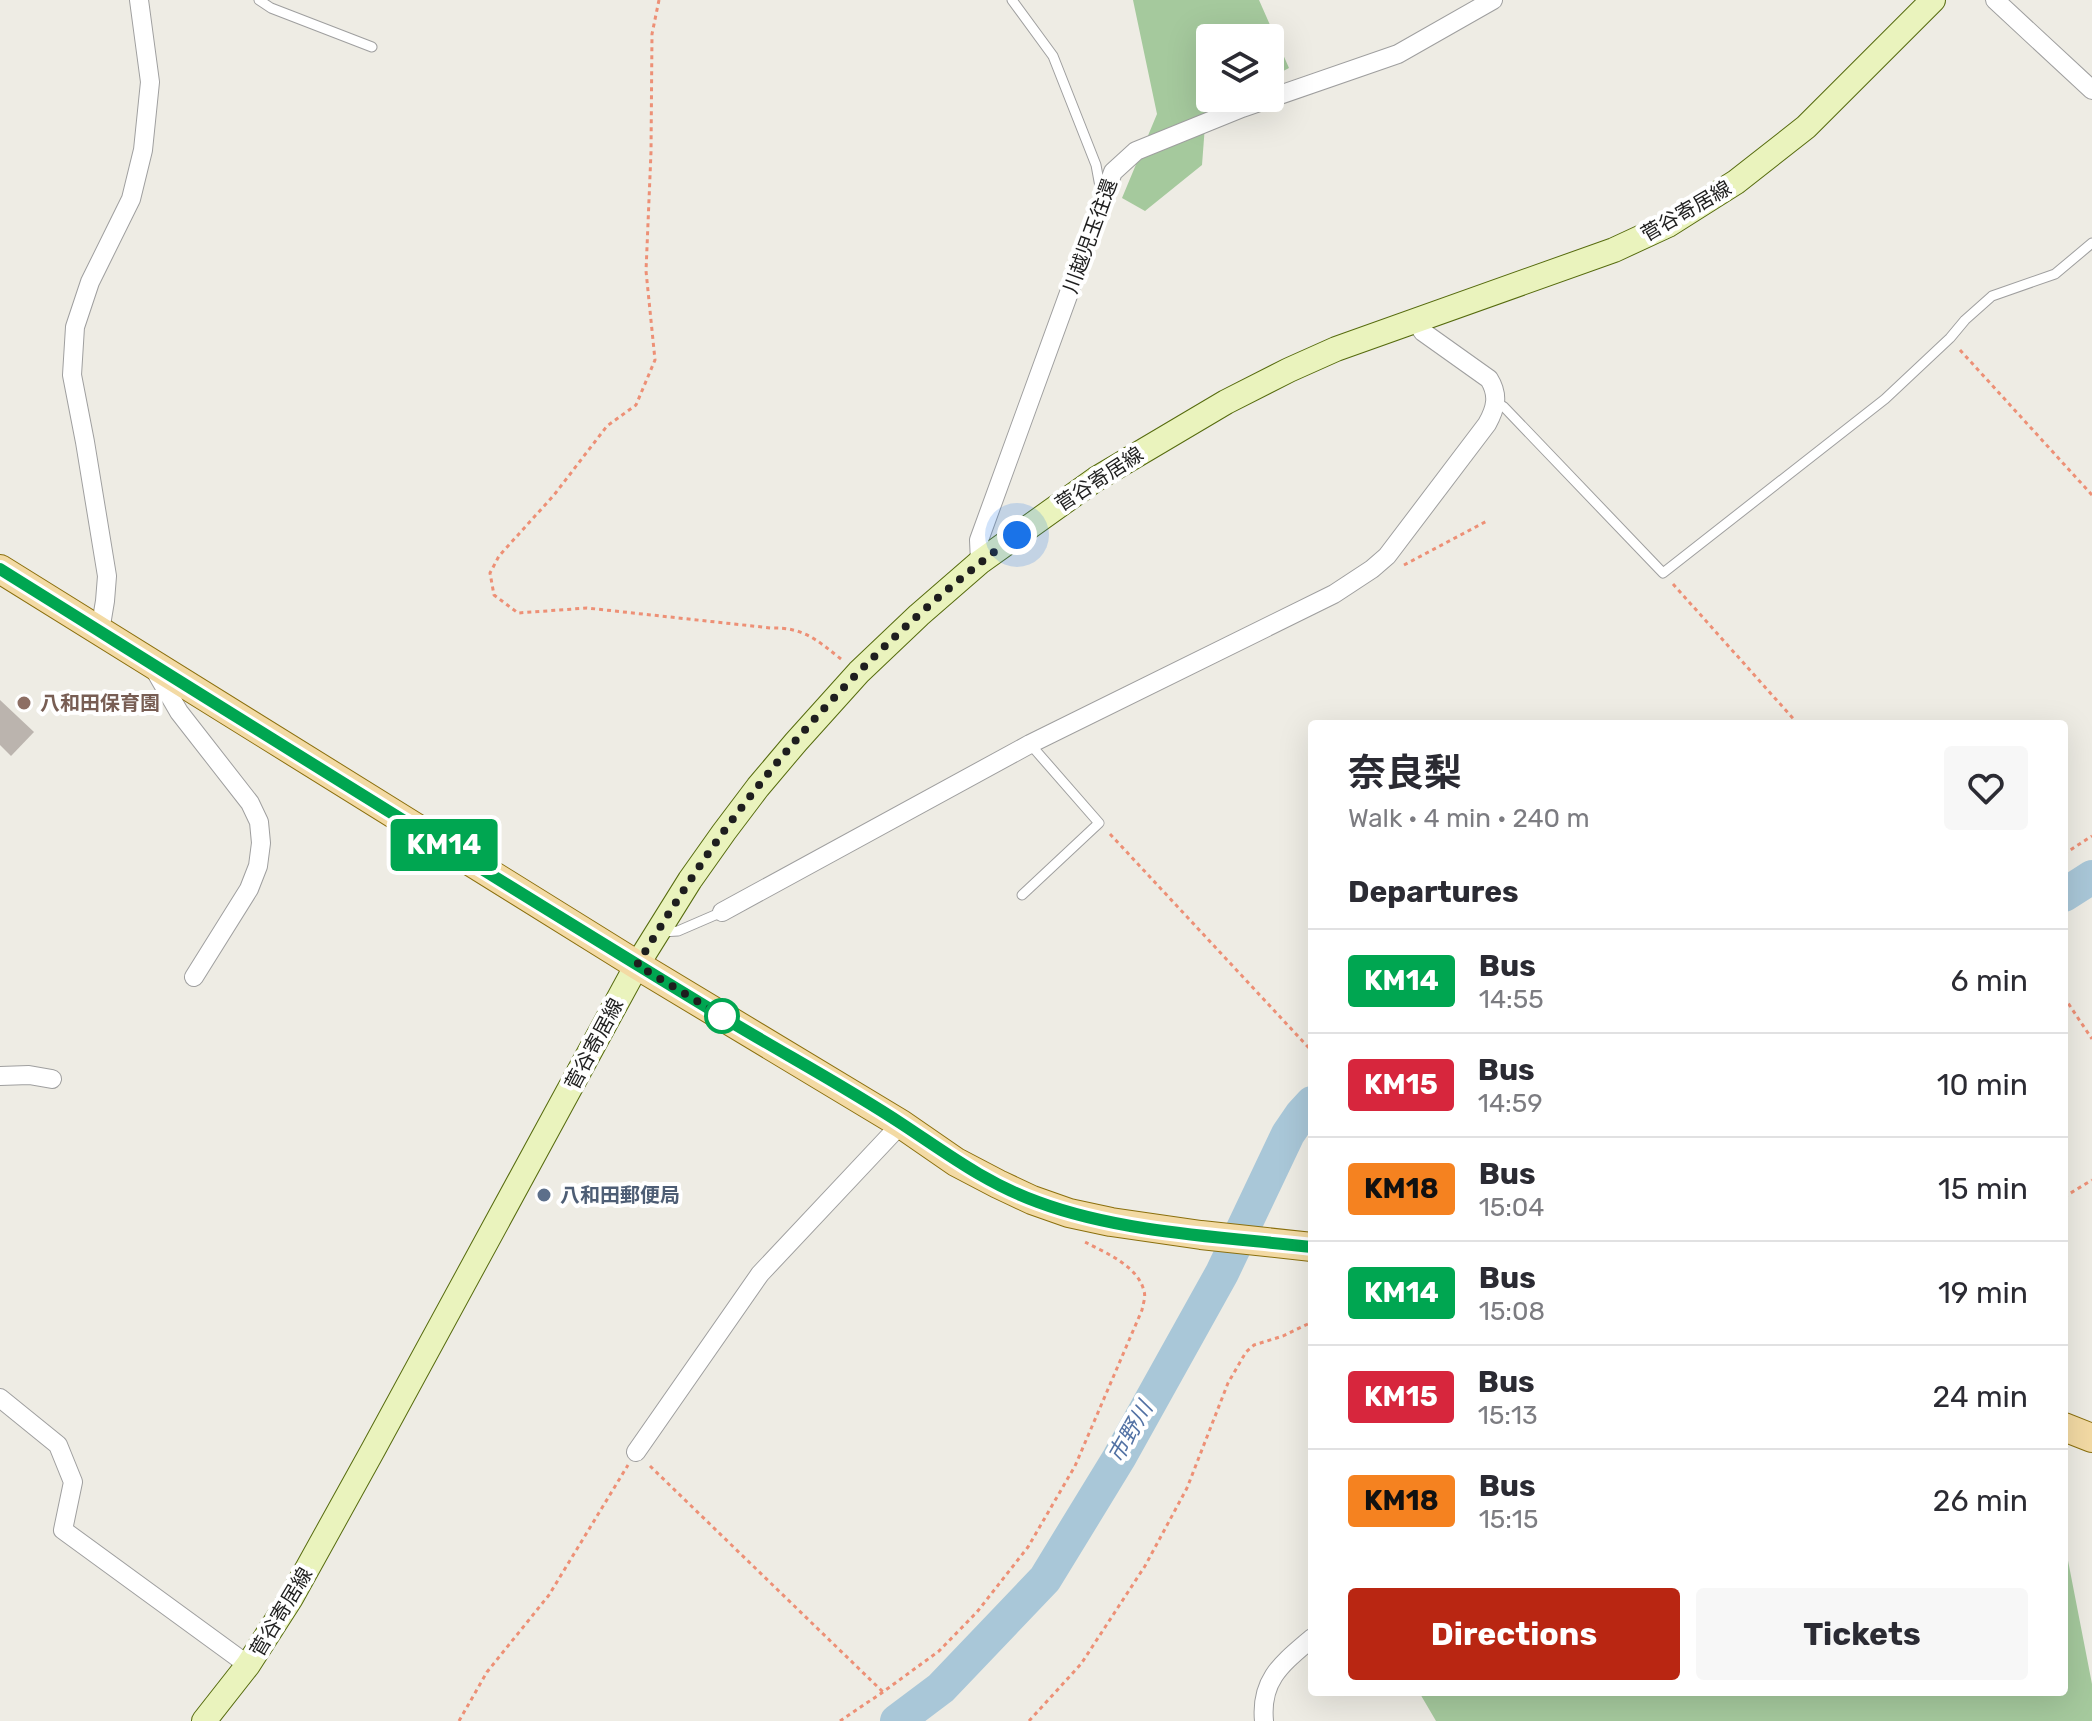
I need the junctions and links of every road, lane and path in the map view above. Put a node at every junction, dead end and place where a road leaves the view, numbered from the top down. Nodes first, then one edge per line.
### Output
1 (139, 0) edge
2 (259, 0) edge
3 (659, 0) edge
4 (1012, 0) edge
5 (1493, 0) edge
6 (1933, 0) edge
7 (1995, 0) edge
8 (372, 47) dead end
9 (2092, 90) edge
10 (1102, 200) junction
11 (2092, 243) edge
12 (1416, 322) junction
13 (1950, 338) junction
14 (1496, 402) junction
15 (2092, 495) edge
16 (1487, 521) dead end
17 (980, 562) junction
18 (0, 569) edge
19 (1397, 569) dead end
20 (1663, 573) junction
21 (100, 631) junction
22 (151, 662) junction
23 (859, 672) junction
24 (1794, 720) edge
25 (1030, 744) junction
26 (1099, 823) junction
27 (2092, 836) edge
28 (2068, 851) edge
29 (1022, 895) dead end
30 (722, 912) joint
31 (658, 931) junction
32 (637, 965) junction
33 (194, 977) dead end
34 (2068, 1003) edge
35 (2092, 1039) edge
36 (1308, 1047) edge
37 (0, 1076) edge
38 (52, 1079) dead end
39 (901, 1124) junction
40 (2092, 1180) edge
41 (2068, 1195) edge
42 (1073, 1236) dead end
43 (1308, 1247) edge
44 (1308, 1324) edge
45 (0, 1398) edge
46 (2068, 1429) edge
47 (2092, 1438) edge
48 (641, 1457) junction
49 (1308, 1641) edge
50 (248, 1665) junction
51 (883, 1692) junction
52 (204, 1721) edge
53 (459, 1721) edge
54 (840, 1721) edge
55 (1029, 1721) edge
56 (1264, 1721) edge

1 - 21 street
2 - 8 lane
3 - 23 path
4 - 10 lane
5 - 10 street, 川越児玉往還
6 - 12 main road, 菅谷寄居線
7 - 9 street
10 - 17 street, 川越児玉往還
11 - 13 lane
12 - 14 street
12 - 17 main road, 菅谷寄居線
13 - 15 path
13 - 20 lane
14 - 20 lane
14 - 25 street
16 - 19 path
17 - 23 main road, 菅谷寄居線
18 - 21 main road
20 - 24 path
21 - 22 main road
22 - 32 main road
22 - 33 street
23 - 31 main road, 菅谷寄居線
25 - 26 lane
25 - 30 street
26 - 29 lane
26 - 36 path
27 - 28 path
30 - 31 lane
31 - 32 main road, 菅谷寄居線
32 - 39 main road
32 - 50 main road, 菅谷寄居線
34 - 35 path
37 - 38 street
39 - 43 main road
39 - 48 street
40 - 41 path
42 - 51 path
44 - 55 path
45 - 50 street
46 - 47 main road
48 - 51 path
48 - 53 path
49 - 56 street
50 - 52 main road, 菅谷寄居線
51 - 54 path

